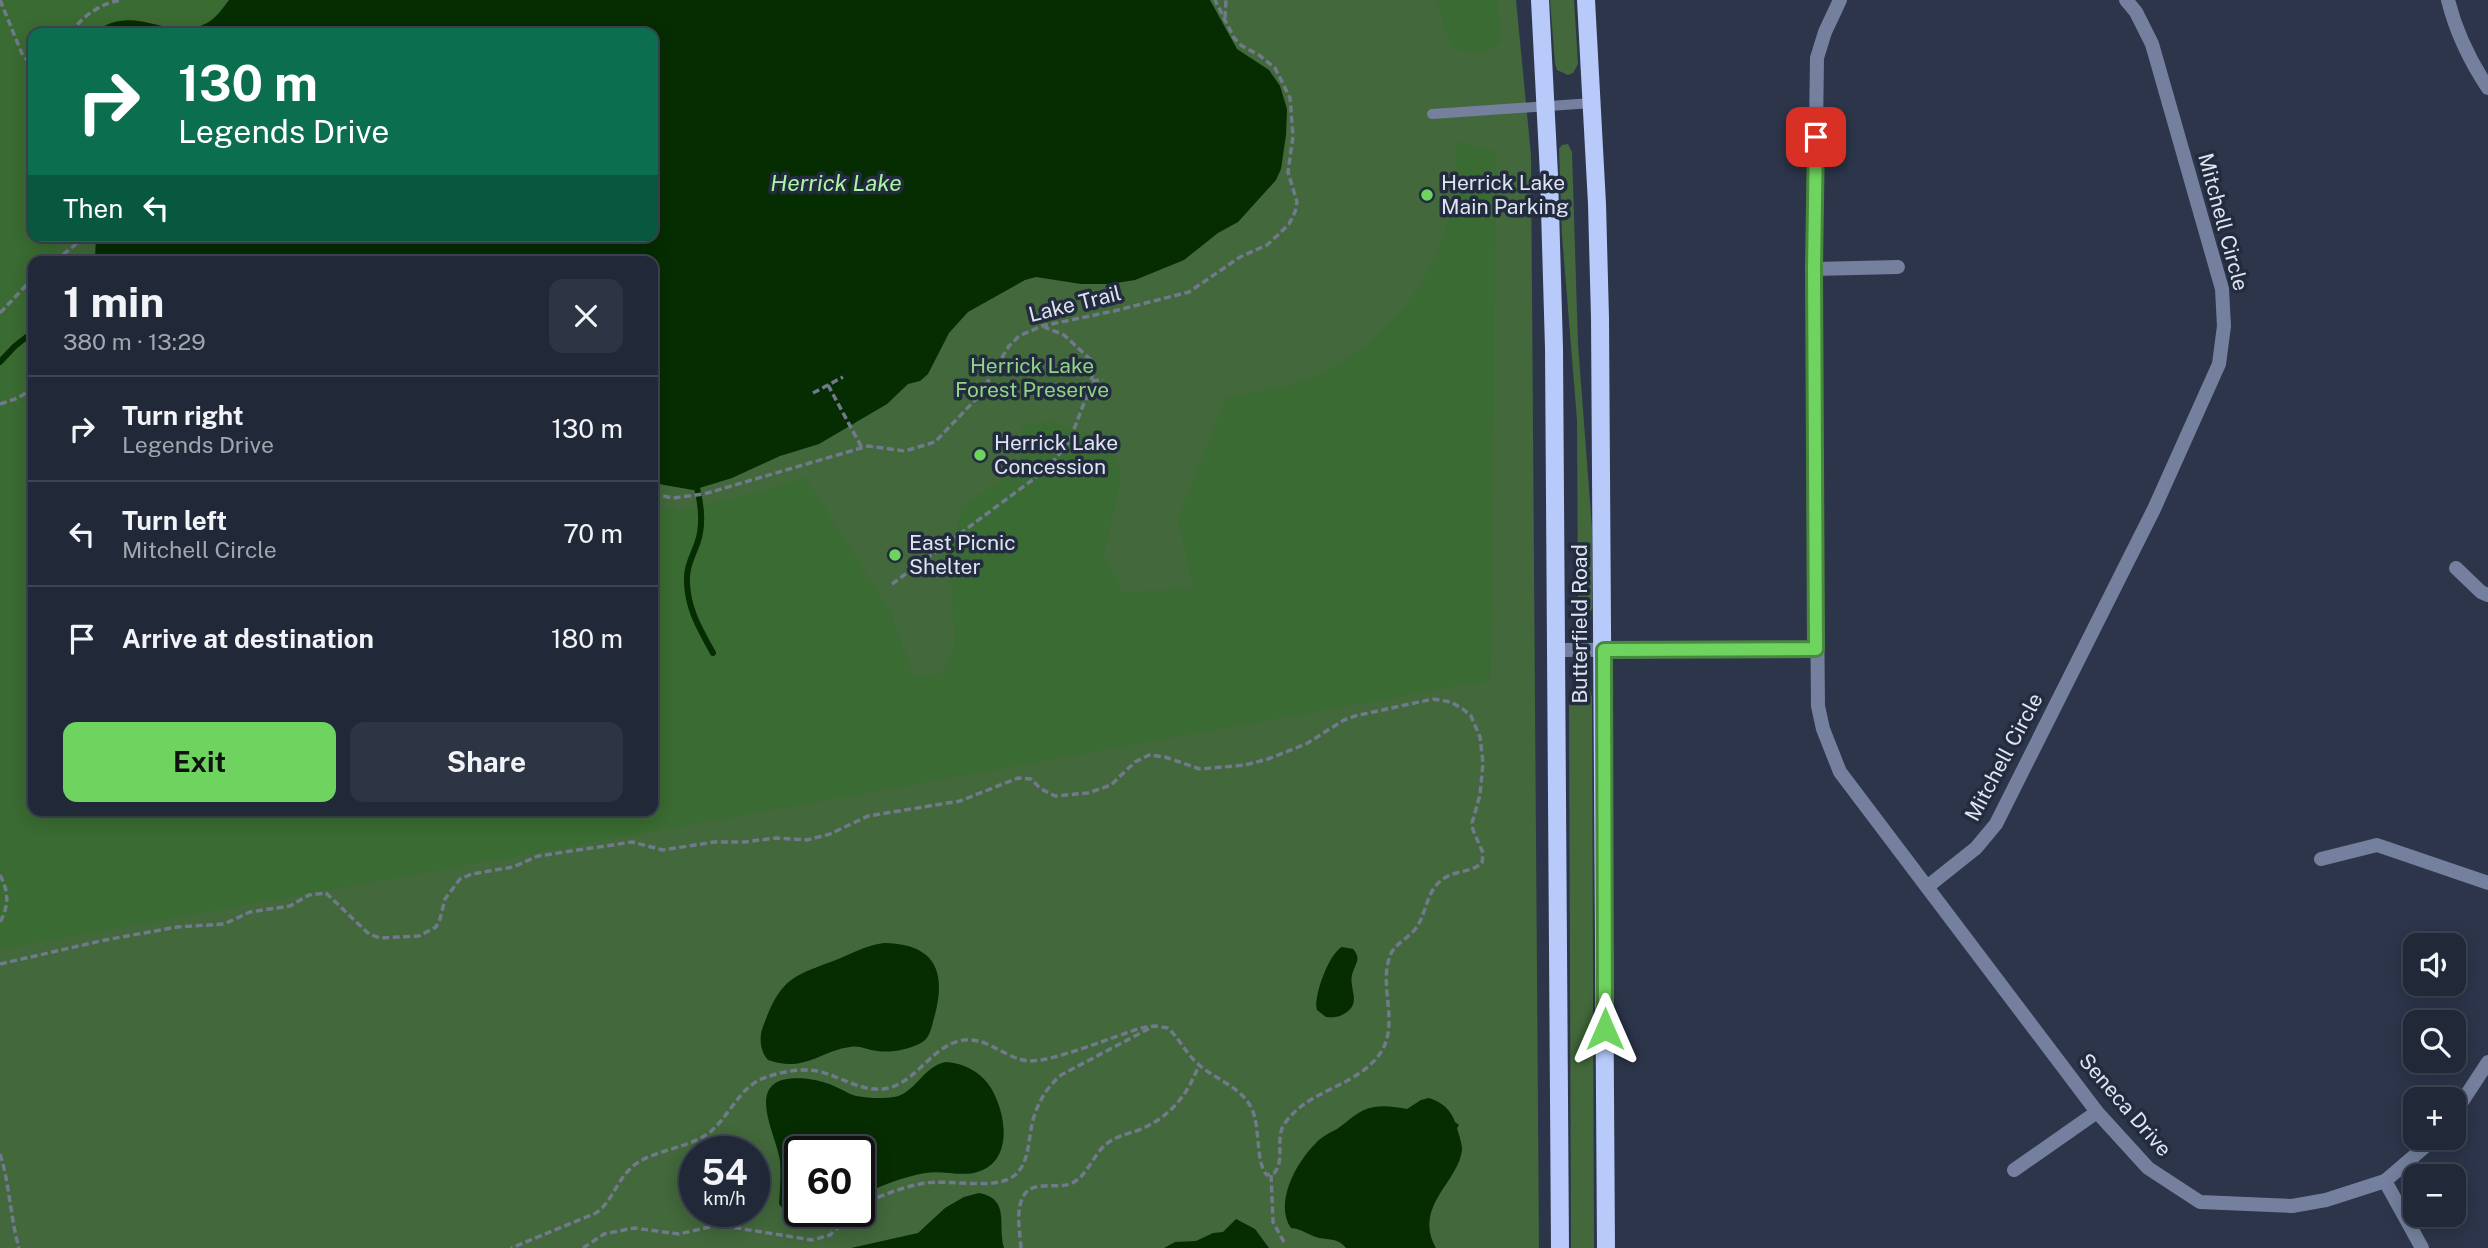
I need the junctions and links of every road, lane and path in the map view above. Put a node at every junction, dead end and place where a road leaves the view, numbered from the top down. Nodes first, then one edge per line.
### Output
1 (0, 0) edge
2 (122, 0) edge
3 (1215, 0) edge
4 (1226, 0) edge
5 (1539, 0) edge
6 (1586, 0) edge
7 (1840, 0) edge
8 (2126, 0) edge
9 (2448, 0) edge
10 (1224, 20) junction
11 (74, 28) edge
12 (28, 60) edge
13 (2488, 88) edge
14 (1592, 103) junction
15 (1546, 105) junction
16 (1432, 114) dead end
17 (76, 242) edge
18 (61, 256) edge
19 (1898, 267) dead end
20 (1814, 269) junction
21 (28, 283) edge
22 (0, 313) edge
23 (1042, 326) junction
24 (843, 377) dead end
25 (1103, 380) dead end
26 (1092, 381) junction
27 (828, 385) junction
28 (28, 391) edge
29 (813, 393) dead end
30 (0, 404) edge
31 (862, 448) junction
32 (658, 495) edge
33 (2456, 568) dead end
34 (891, 584) dead end
35 (2488, 595) edge
36 (1816, 649) junction
37 (1558, 650) junction
38 (1604, 650) junction
39 (2321, 859) dead end
40 (0, 875) edge
41 (2488, 883) edge
42 (1927, 887) junction
43 (0, 922) edge
44 (0, 964) edge
45 (1155, 1026) junction
46 (2488, 1062) edge
47 (1199, 1065) junction
48 (2466, 1096) edge
49 (2097, 1112) junction
50 (2421, 1150) edge
51 (0, 1154) edge
52 (2014, 1170) dead end
53 (1271, 1175) junction
54 (2385, 1181) junction
55 (875, 1201) edge
56 (838, 1227) edge
57 (1285, 1244) dead end
58 (19, 1248) edge
59 (511, 1248) edge
60 (583, 1248) edge
61 (1021, 1248) edge
62 (1560, 1248) edge
63 (1606, 1248) edge
64 (2421, 1248) edge

1 - 12 path
2 - 11 path
3 - 10 path, Lake Trail
4 - 10 path
5 - 15 main road, Butterfield Road
6 - 14 main road, Butterfield Road
7 - 20 street
8 - 42 street, Mitchell Circle
9 - 13 street
10 - 23 path, Lake Trail
14 - 15 lane
14 - 38 main road, Butterfield Road
15 - 16 lane
15 - 37 main road, Butterfield Road
17 - 18 path
19 - 20 street
20 - 36 street
21 - 22 path
23 - 26 path
23 - 31 path, Lake Trail
24 - 27 path
25 - 26 path
26 - 34 path
27 - 29 path
27 - 31 path
28 - 30 path
31 - 32 path, Lake Trail
33 - 35 street
36 - 38 street
36 - 42 street
37 - 38 street
37 - 62 main road, Butterfield Road
38 - 63 main road, Butterfield Road
39 - 41 street
40 - 43 path
42 - 49 street, Seneca Drive
44 - 53 path
45 - 47 path
45 - 55 path
45 - 59 path
46 - 48 street
47 - 53 path
47 - 61 path
49 - 52 street
49 - 54 street, Seneca Drive
50 - 54 street, Seneca Drive
51 - 58 path
53 - 57 path
54 - 64 street
56 - 60 path

